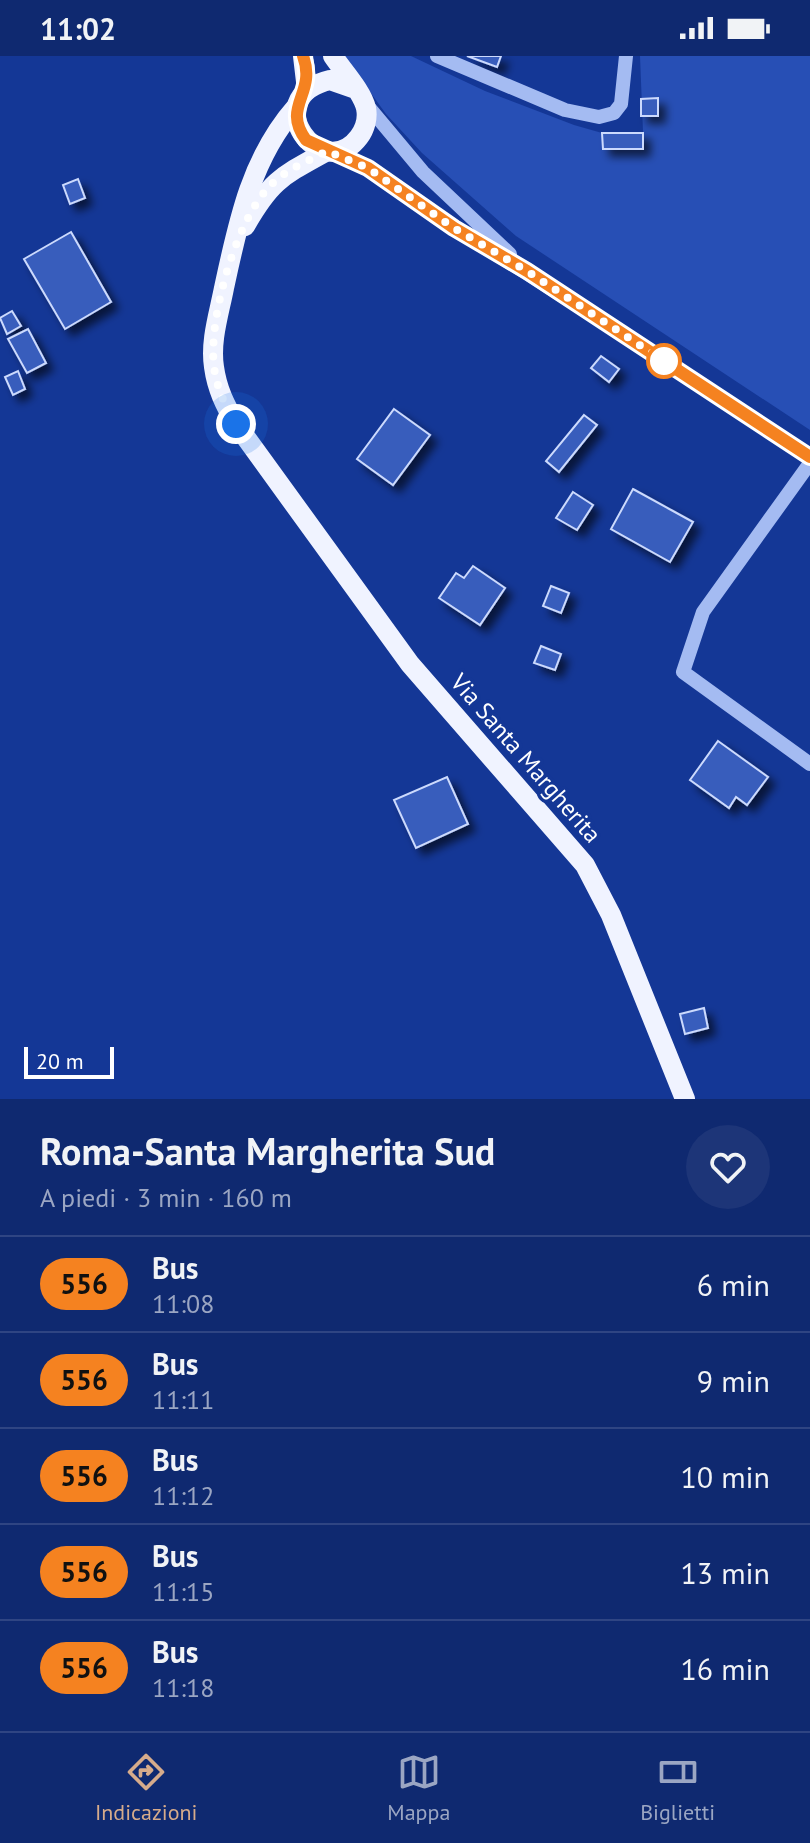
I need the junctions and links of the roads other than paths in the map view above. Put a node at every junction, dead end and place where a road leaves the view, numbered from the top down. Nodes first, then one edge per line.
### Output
1 (303, 56) edge
2 (333, 56) edge
3 (437, 56) edge
4 (626, 56) edge
5 (357, 93) junction
6 (302, 99) junction
7 (330, 151) junction
8 (233, 246) junction
9 (527, 271) junction
10 (810, 460) edge
11 (810, 764) edge
12 (685, 1099) edge

1 - 6 main road
2 - 5 main road
3 - 4 street
5 - 6 main road
5 - 7 main road
5 - 9 street
6 - 7 main road
6 - 8 main road, Via Santa Margherita
7 - 8 main road
7 - 9 street
8 - 12 main road, Via Santa Margherita
9 - 10 street
10 - 11 street

